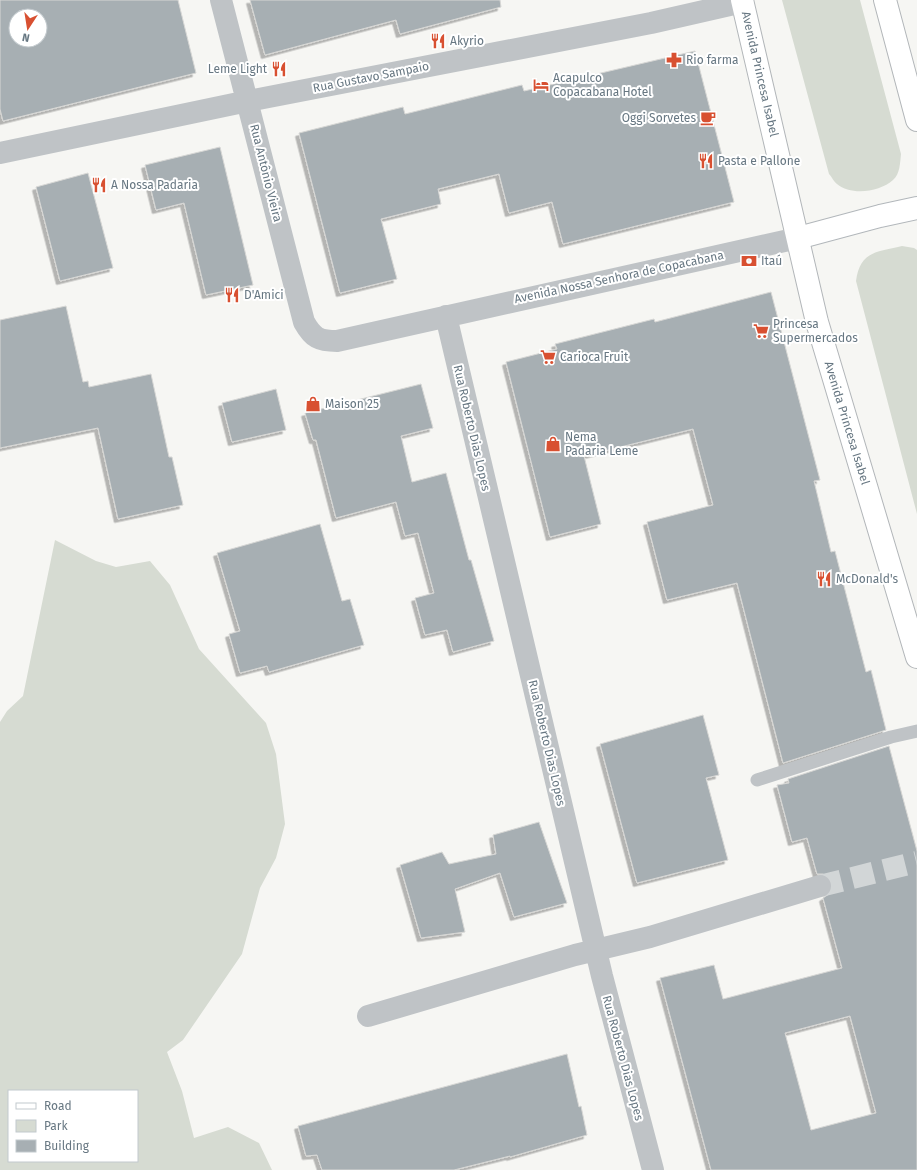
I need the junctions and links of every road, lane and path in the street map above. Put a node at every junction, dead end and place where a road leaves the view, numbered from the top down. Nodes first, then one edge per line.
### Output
1 (221, 0) edge
2 (885, 0) edge
3 (743, 1) edge
4 (248, 101) junction
5 (917, 120) edge
6 (0, 153) edge
7 (917, 208) edge
8 (798, 238) junction
9 (446, 316) junction
10 (321, 341) joint
11 (917, 655) edge
12 (917, 731) edge
13 (757, 780) dead end
14 (820, 886) tunnel mouth
15 (597, 949) junction
16 (368, 1016) dead end
17 (653, 1170) edge

1 - 4 street, Rua Antônio Vieira
2 - 5 main road
3 - 4 street, Rua Gustavo Sampaio
3 - 8 main road, Avenida Princesa Isabel
4 - 6 street, Rua Gustavo Sampaio
4 - 10 street, Rua Antônio Vieira
7 - 8 main road, Avenida Nossa Senhora de Copacabana
8 - 9 street, Avenida Nossa Senhora de Copacabana
8 - 11 main road, Avenida Princesa Isabel
9 - 10 street, Avenida Nossa Senhora de Copacabana
9 - 15 street, Rua Roberto Dias Lopes
12 - 13 lane
14 - 15 street
15 - 16 street
15 - 17 street, Rua Roberto Dias Lopes

